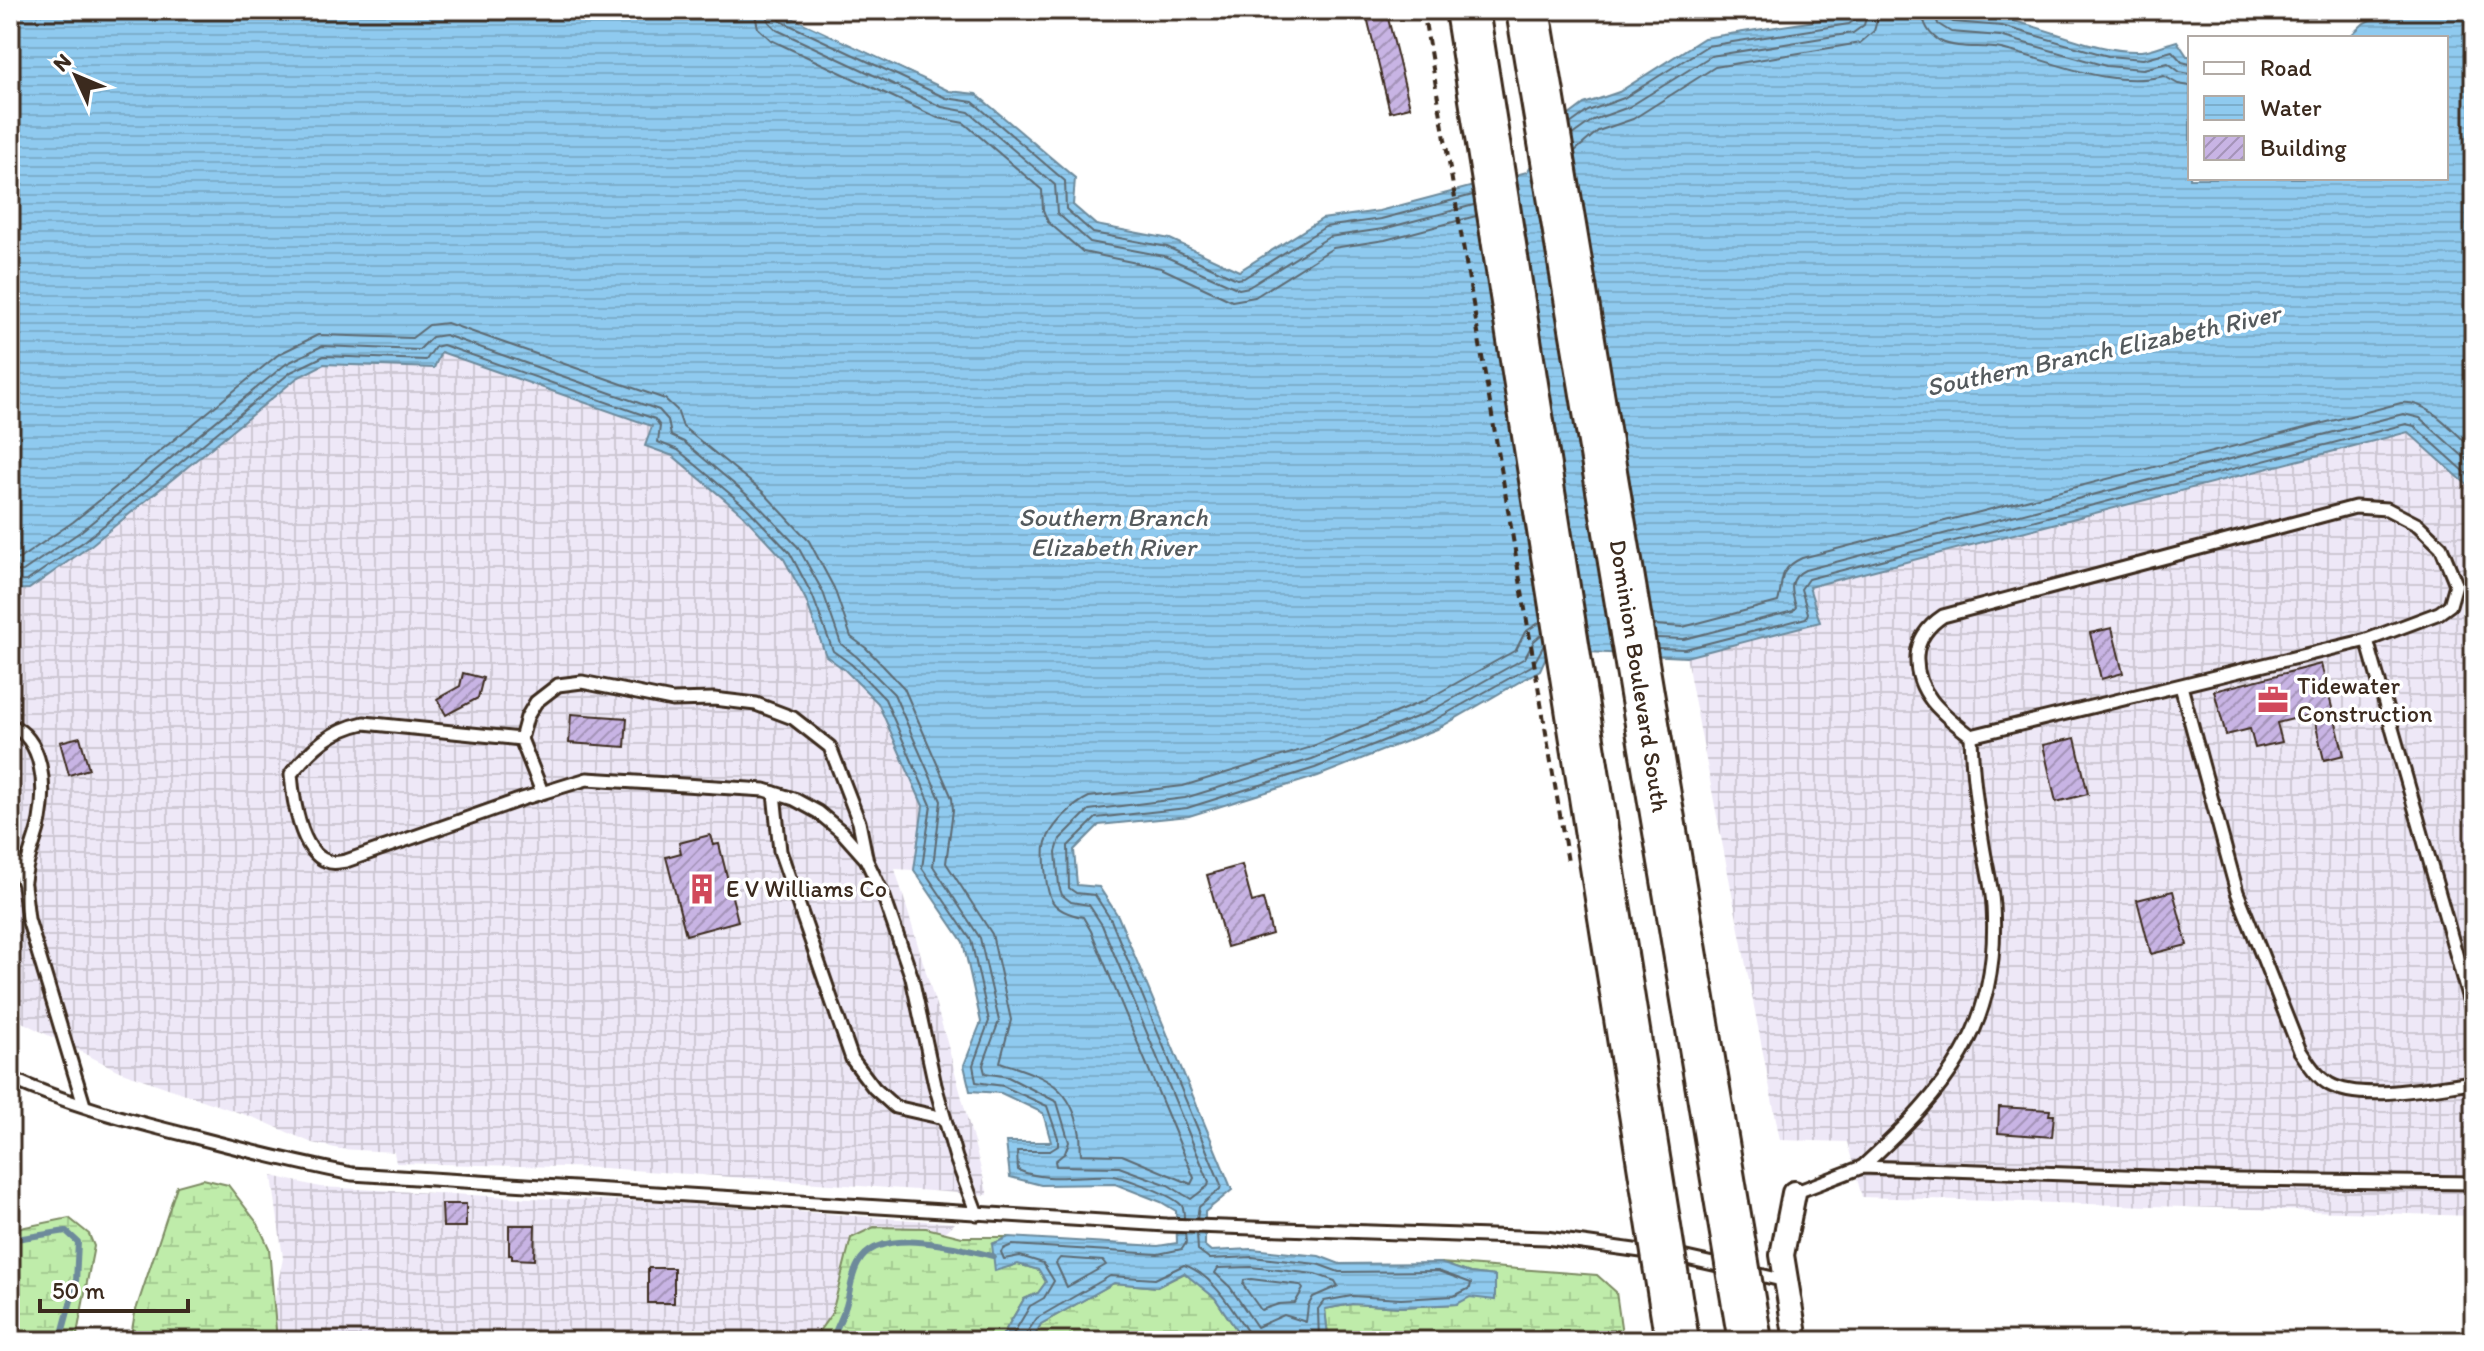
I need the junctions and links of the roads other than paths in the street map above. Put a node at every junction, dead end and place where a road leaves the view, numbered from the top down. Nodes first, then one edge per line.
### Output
1 (1467, 10) edge
2 (1528, 10) edge
3 (2367, 640) junction
4 (2181, 686) junction
5 (10, 725) edge
6 (1971, 736) junction
7 (521, 739) junction
8 (542, 792) junction
9 (774, 793) junction
10 (10, 845) edge
11 (866, 859) junction
12 (24, 885) junction
13 (2474, 1017) edge
14 (10, 1078) edge
15 (2474, 1082) edge
16 (84, 1105) junction
17 (944, 1118) junction
18 (1862, 1167) junction
19 (2474, 1183) edge
20 (1794, 1193) joint
21 (977, 1214) junction
22 (1786, 1281) junction
23 (1677, 1341) edge
24 (1750, 1341) edge
25 (1796, 1341) edge

1 - 23 highway, bridge
2 - 24 highway, Dominion Boulevard South, bridge
3 - 4 lane
3 - 6 lane
3 - 13 lane
4 - 6 lane
4 - 15 lane
5 - 12 lane
6 - 18 lane
7 - 8 lane
7 - 8 lane
7 - 11 lane
8 - 9 lane
9 - 11 lane
9 - 17 lane
10 - 12 lane
11 - 17 lane
12 - 16 lane
14 - 16 lane
16 - 21 lane
17 - 21 lane
18 - 19 lane
18 - 20 lane
20 - 22 street
21 - 22 lane
22 - 25 street

